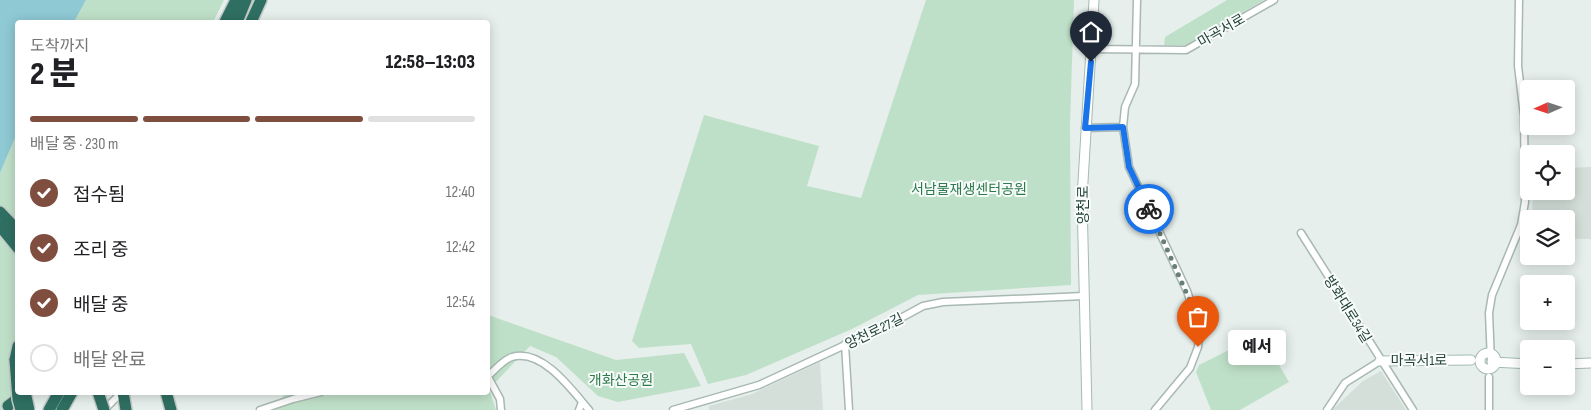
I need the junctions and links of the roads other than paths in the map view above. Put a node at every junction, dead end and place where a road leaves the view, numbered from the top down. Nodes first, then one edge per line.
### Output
1 (236, 0) edge
2 (246, 0) edge
3 (261, 0) edge
4 (1094, 0) edge
5 (1137, 0) edge
6 (1274, 0) edge
7 (1519, 0) edge
8 (227, 20) edge
9 (238, 20) edge
10 (252, 20) edge
11 (1092, 49) junction
12 (1136, 49) junction
13 (1123, 127) junction
14 (1085, 128) junction
15 (0, 212) edge
16 (0, 226) edge
17 (15, 228) edge
18 (1301, 233) dead end
19 (15, 244) edge
20 (1084, 296) junction
21 (845, 344) junction
22 (1471, 360) dead end
23 (1380, 361) junction
24 (1591, 363) edge
25 (1575, 364) edge
26 (1520, 365) edge
27 (1490, 369) junction
28 (490, 374) edge
29 (490, 380) edge
30 (18, 395) edge
31 (21, 395) edge
32 (26, 395) edge
33 (57, 395) edge
34 (70, 395) edge
35 (99, 395) edge
36 (107, 395) edge
37 (119, 395) edge
38 (123, 395) edge
39 (167, 395) edge
40 (307, 395) edge
41 (582, 402) junction
42 (7, 407) edge
43 (21, 410) edge
44 (29, 410) edge
45 (49, 410) edge
46 (62, 410) edge
47 (104, 410) edge
48 (112, 410) edge
49 (126, 410) edge
50 (171, 410) edge
51 (260, 410) edge
52 (501, 410) edge
53 (579, 410) edge
54 (589, 410) edge
55 (673, 410) edge
56 (849, 410) edge
57 (1087, 410) edge
58 (1155, 410) edge
59 (1327, 410) edge
60 (1412, 410) edge
61 (1489, 410) edge

1 - 8 highway
2 - 9 highway
3 - 10 highway
4 - 11 main road, 양천로
5 - 12 street
6 - 12 street, 마곡서로
7 - 27 street
11 - 12 street, 마곡서로
11 - 14 main road, 양천로
12 - 13 street
13 - 14 street
13 - 58 street
14 - 20 main road, 양천로
15 - 17 highway
16 - 19 highway
18 - 23 street, 방화대로34길
20 - 21 street, 양천로27길
20 - 57 main road, 양천로
21 - 55 street, 양천로27길
21 - 56 street
22 - 23 main road, 마곡서1로
23 - 59 street, 마곡서1로
23 - 60 street, 방화대로34길
24 - 25 main road
26 - 27 main road
27 - 61 street
28 - 41 street
29 - 52 street
30 - 43 highway, bridge
31 - 42 highway
32 - 44 highway, bridge
33 - 45 highway
34 - 46 highway
35 - 47 highway, bridge
36 - 48 highway
37 - 47 street
38 - 49 highway
39 - 50 highway
40 - 51 street
41 - 53 street
41 - 54 street

